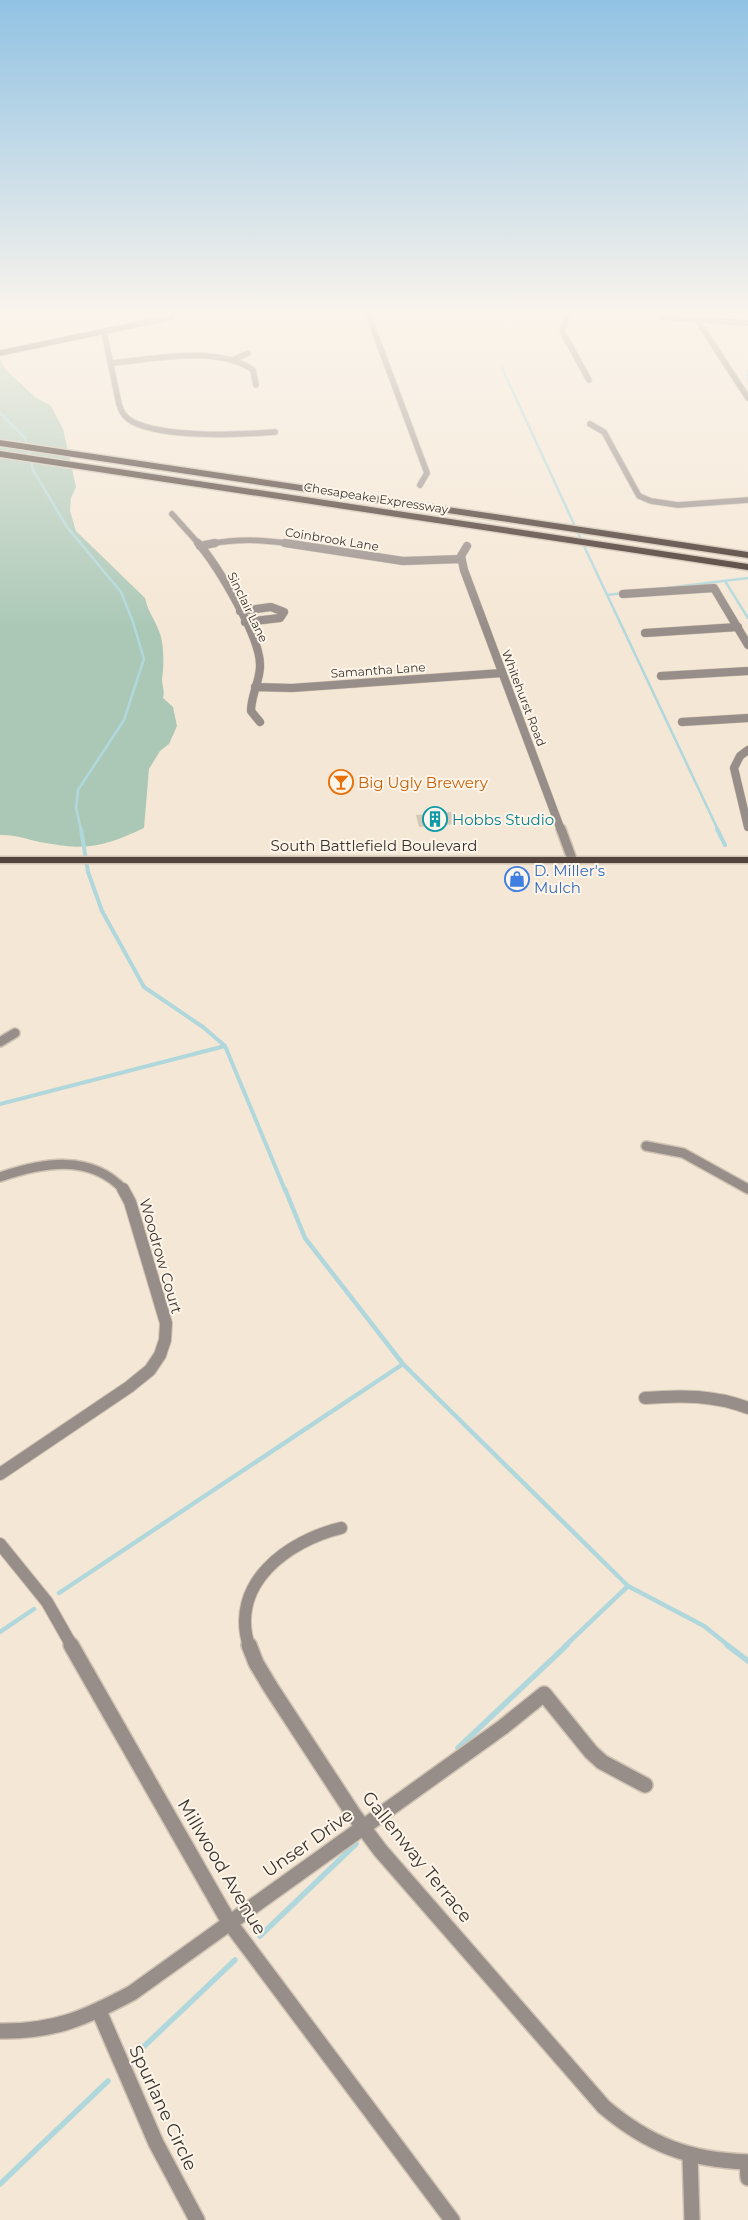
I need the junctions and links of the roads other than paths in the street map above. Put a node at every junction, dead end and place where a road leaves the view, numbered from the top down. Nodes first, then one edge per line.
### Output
1 (130, 421) edge
2 (407, 421) edge
3 (590, 424) dead end
4 (275, 432) dead end
5 (1, 443) edge
6 (0, 454) edge
7 (420, 485) dead end
8 (748, 500) edge
9 (172, 514) dead end
10 (200, 546) junction
11 (467, 546) dead end
12 (748, 555) edge
13 (460, 560) junction
14 (748, 567) edge
15 (623, 594) dead end
16 (240, 611) junction
17 (245, 622) junction
18 (738, 627) junction
19 (645, 633) dead end
20 (748, 645) edge
21 (748, 671) edge
22 (502, 673) junction
23 (661, 676) dead end
24 (255, 686) junction
25 (748, 718) edge
26 (260, 722) dead end
27 (682, 722) dead end
28 (748, 750) edge
29 (748, 827) edge
30 (0, 860) edge
31 (572, 860) junction
32 (748, 860) edge
33 (15, 1033) dead end
34 (0, 1042) edge
35 (646, 1146) dead end
36 (0, 1177) edge
37 (748, 1189) edge
38 (645, 1398) dead end
39 (748, 1408) edge
40 (0, 1474) edge
41 (341, 1528) dead end
42 (0, 1544) edge
43 (645, 1785) dead end
44 (363, 1828) junction
45 (228, 1922) junction
46 (99, 2011) junction
47 (0, 2030) edge
48 (690, 2156) junction
49 (748, 2167) edge
50 (197, 2220) edge
51 (452, 2220) edge
52 (692, 2220) edge

1 - 4 street
2 - 7 street
3 - 8 street
5 - 12 highway, Chesapeake Expressway
6 - 14 highway, Chesapeake Expressway
9 - 10 street, Sinclair Lane
10 - 13 street, Coinbrook Lane
10 - 16 street, Sinclair Lane
11 - 13 street
13 - 22 street, Whitehurst Road
15 - 18 street
16 - 17 street, Sinclair Lane
16 - 17 street
17 - 24 street, Sinclair Lane
18 - 19 street
18 - 20 street
21 - 23 street
22 - 24 street, Samantha Lane
22 - 31 street, Whitehurst Road
24 - 26 street, Sinclair Lane
25 - 27 street
28 - 29 street
30 - 31 main road, South Battlefield Boulevard
31 - 32 main road, South Battlefield Boulevard
33 - 34 street
35 - 37 street
36 - 40 street, Woodrow Court
38 - 39 street
41 - 44 street, Gallenway Terrace
42 - 45 street, Millwood Avenue
43 - 44 street, Unser Drive
44 - 45 street, Unser Drive
44 - 48 street, Gallenway Terrace
45 - 46 street, Unser Drive
45 - 51 street, Millwood Avenue
46 - 47 street, Unser Drive
46 - 50 street, Spurlane Circle
48 - 49 street, Gallenway Terrace
48 - 52 street

